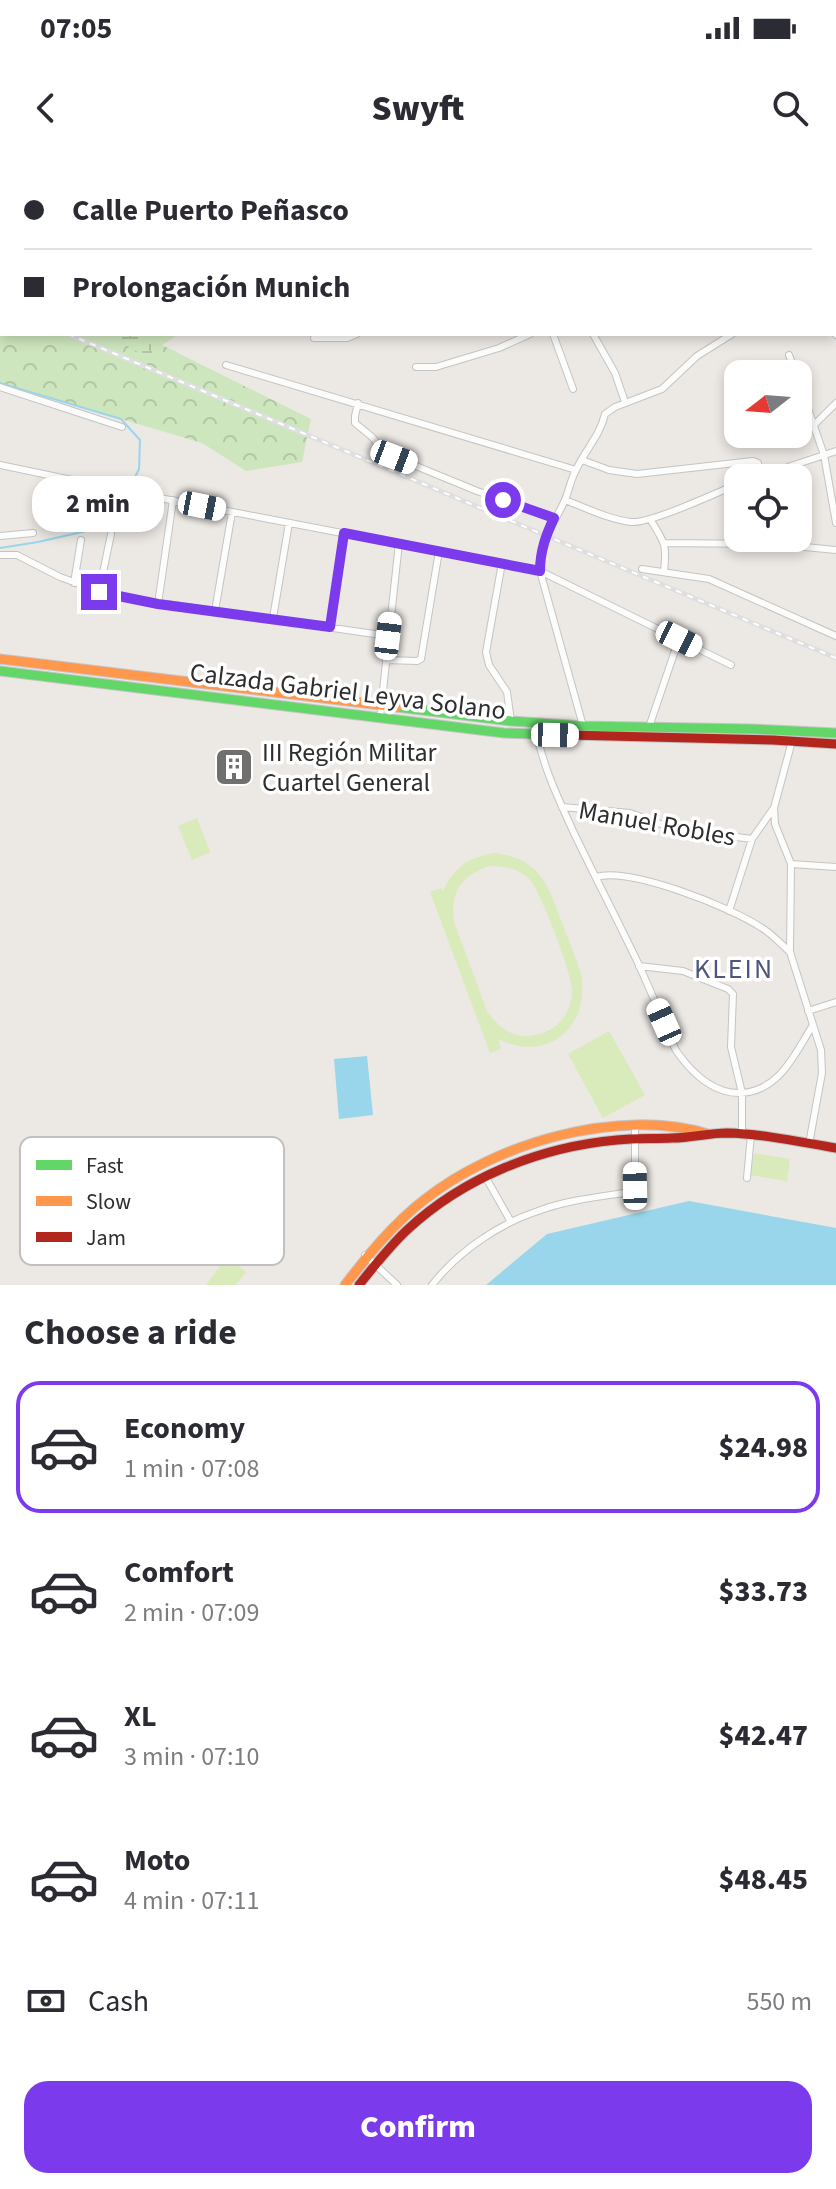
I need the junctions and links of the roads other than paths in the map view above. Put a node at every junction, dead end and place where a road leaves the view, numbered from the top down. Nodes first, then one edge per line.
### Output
1 (352, 336) edge
2 (526, 336) edge
3 (554, 336) edge
4 (594, 336) edge
5 (729, 336) edge
6 (314, 338) dead end
7 (789, 355) dead end
8 (791, 360) edge
9 (226, 365) dead end
10 (416, 367) dead end
11 (0, 387) edge
12 (573, 389) dead end
13 (625, 402) junction
14 (358, 403) junction
15 (836, 403) edge
16 (812, 420) edge
17 (814, 425) junction
18 (122, 427) dead end
19 (836, 451) edge
20 (824, 455) junction
21 (582, 460) junction
22 (724, 464) edge
23 (726, 464) edge
24 (758, 464) edge
25 (797, 464) edge
26 (0, 465) edge
27 (576, 470) junction
28 (724, 490) edge
29 (173, 500) junction
30 (565, 500) junction
31 (232, 512) junction
32 (554, 518) junction
33 (650, 519) junction
34 (289, 523) junction
35 (836, 523) edge
36 (33, 533) dead end
37 (344, 533) junction
38 (111, 534) dead end
39 (0, 536) edge
40 (81, 540) dead end
41 (724, 542) edge
42 (399, 543) junction
43 (665, 543) junction
44 (812, 547) edge
45 (836, 550) edge
46 (439, 551) junction
47 (0, 555) edge
48 (502, 563) junction
49 (642, 569) dead end
50 (540, 571) junction
51 (664, 572) junction
52 (74, 583) junction
53 (99, 592) junction
54 (158, 604) junction
55 (215, 611) junction
56 (273, 618) junction
57 (330, 627) junction
58 (388, 636) junction
59 (836, 636) edge
60 (679, 639) junction
61 (0, 659) edge
62 (386, 660) junction
63 (731, 665) dead end
64 (0, 671) edge
65 (132, 675) junction
66 (131, 686) junction
67 (382, 704) junction
68 (380, 718) junction
69 (511, 721) junction
70 (583, 726) junction
71 (649, 727) junction
72 (836, 733) edge
73 (537, 735) junction
74 (792, 741) junction
75 (836, 744) edge
76 (562, 807) junction
77 (774, 808) junction
78 (752, 839) junction
79 (791, 864) junction
80 (836, 867) edge
81 (596, 877) junction
82 (729, 911) junction
83 (790, 952) junction
84 (639, 966) junction
85 (836, 1002) edge
86 (808, 1011) junction
87 (813, 1025) junction
88 (742, 1093) junction
89 (635, 1125) junction
90 (708, 1134) junction
91 (746, 1135) junction
92 (634, 1138) junction
93 (809, 1144) junction
94 (836, 1148) edge
95 (485, 1175) junction
96 (747, 1178) dead end
97 (511, 1222) junction
98 (365, 1255) junction
99 (374, 1263) junction
100 (345, 1285) edge
101 (359, 1285) edge
102 (397, 1285) edge
103 (432, 1285) edge

1 - 6 street
2 - 10 street
3 - 12 street
4 - 13 street
5 - 13 street
7 - 8 street
9 - 14 street
11 - 18 street
13 - 21 street
14 - 27 street
14 - 32 street
15 - 17 street
16 - 17 street
17 - 20 street
19 - 20 street
20 - 25 street
20 - 35 street
21 - 22 street
21 - 27 street
23 - 24 street
26 - 29 street
27 - 30 street
28 - 33 street
29 - 31 street
29 - 54 street
30 - 32 street
30 - 33 street
31 - 34 street
31 - 55 street
32 - 50 street
33 - 43 street
34 - 37 street
34 - 56 street
36 - 39 street
37 - 42 street
37 - 57 street
38 - 53 street
40 - 52 street
41 - 43 street
42 - 46 street
42 - 58 street
43 - 51 street
44 - 45 street
46 - 48 street
46 - 62 street
47 - 52 street
48 - 50 street
48 - 69 street
49 - 51 street
50 - 60 street
50 - 70 street
51 - 59 street
52 - 53 street
53 - 54 street
54 - 55 street
55 - 56 street
56 - 57 street
57 - 58 street
58 - 62 street
60 - 63 street
60 - 71 street
61 - 65 main road, Calzada Gabriel Leyva Solano
62 - 67 street
64 - 66 main road, Calzada Gabriel Leyva Solano
65 - 66 street
65 - 67 main road, Calzada Gabriel Leyva Solano
66 - 68 main road, Calzada Gabriel Leyva Solano
67 - 68 street
67 - 69 main road, Calzada Gabriel Leyva Solano
68 - 73 main road, Calzada Gabriel Leyva Solano
69 - 70 main road, Calzada Gabriel Leyva Solano
70 - 71 main road, Calzada Gabriel Leyva Solano
71 - 72 main road, Calzada Gabriel Leyva Solano
73 - 74 main road, Calzada Gabriel Leyva Solano
73 - 76 street
74 - 75 main road, Calzada Gabriel Leyva Solano
74 - 77 street
76 - 78 street, Manuel Robles
76 - 81 street
77 - 78 street
77 - 79 street
78 - 82 street
79 - 80 street
79 - 83 street
81 - 82 street
81 - 84 street
82 - 83 street
83 - 86 street
84 - 88 street
84 - 88 street
85 - 86 street
86 - 87 street
87 - 88 street
87 - 93 street
88 - 91 street
89 - 90 main road
89 - 92 street
89 - 98 main road
90 - 91 main road
90 - 92 main road
91 - 93 main road
91 - 96 street
92 - 95 main road
92 - 97 street
93 - 94 main road
95 - 97 street
95 - 99 main road
97 - 103 street
98 - 99 street
98 - 100 main road
99 - 101 main road
99 - 102 street

